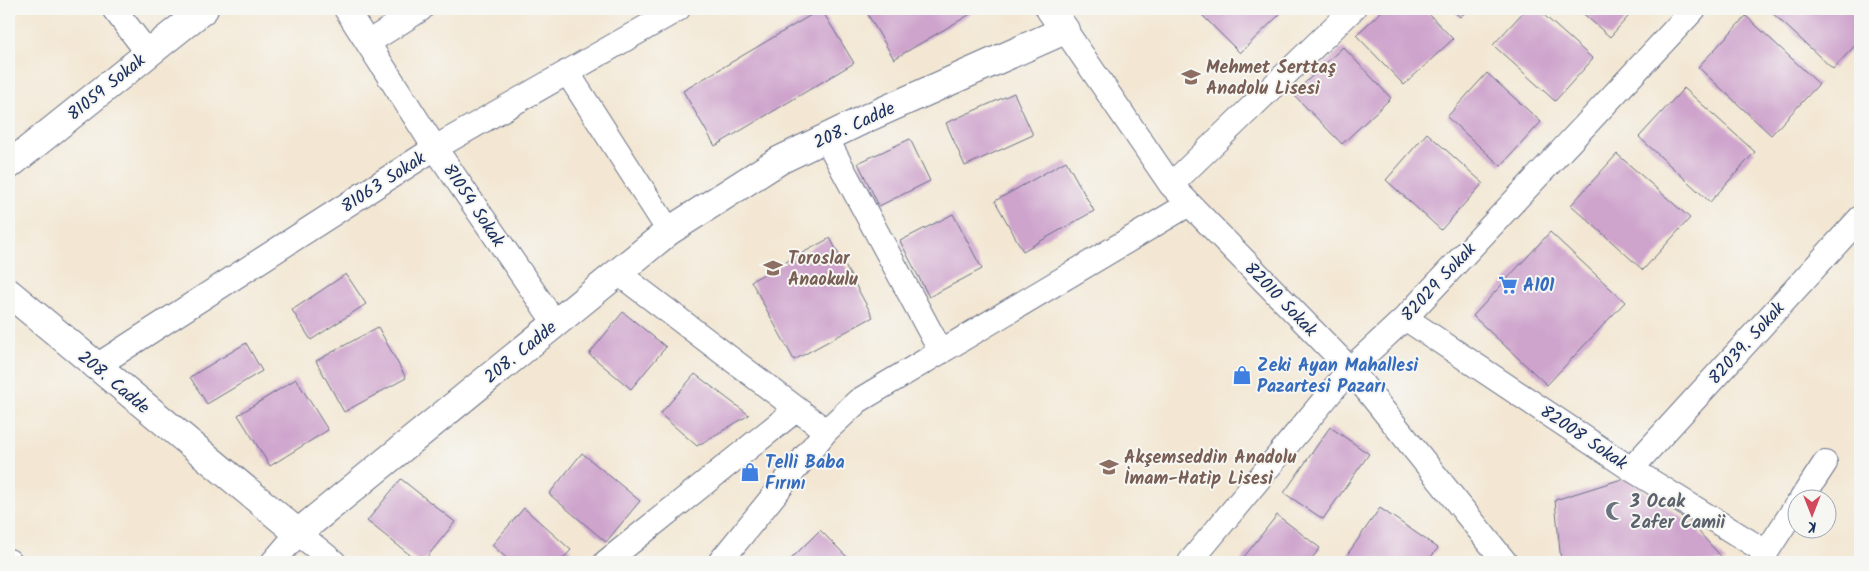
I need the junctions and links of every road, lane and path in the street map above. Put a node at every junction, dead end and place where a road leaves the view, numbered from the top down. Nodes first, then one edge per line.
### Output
1 (114, 9) edge
2 (204, 9) edge
3 (346, 9) edge
4 (421, 9) edge
5 (678, 9) edge
6 (1353, 9) edge
7 (1694, 9) edge
8 (1057, 20) edge
9 (369, 42) junction
10 (148, 53) junction
11 (567, 72) junction
12 (826, 138) junction
13 (435, 148) junction
14 (9, 165) edge
15 (1171, 185) junction
16 (1189, 204) junction
17 (1860, 218) edge
18 (669, 231) junction
19 (618, 272) junction
20 (9, 294) edge
21 (1405, 318) junction
22 (555, 323) junction
23 (941, 352) junction
24 (96, 367) junction
25 (1350, 370) junction
26 (797, 409) junction
27 (826, 431) junction
28 (1825, 463) dead end
29 (1631, 469) junction
30 (1809, 488) edge
31 (1786, 521) edge
32 (298, 533) junction
33 (1763, 557) edge
34 (273, 562) edge
35 (334, 562) edge
36 (606, 562) edge
37 (720, 562) edge
38 (1190, 562) edge
39 (1506, 562) edge

1 - 10 street
2 - 10 street, 81059 Sokak
3 - 9 street, 81054 Sokak
4 - 9 street
5 - 11 street, 81063 Sokak
6 - 15 street
7 - 21 street, 82029 Sokak
8 - 12 street, 208. Cadde
8 - 15 street, 82010 Sokak
9 - 13 street, 81054 Sokak
10 - 14 street, 81059 Sokak
11 - 13 street, 81063 Sokak
11 - 18 street
12 - 18 street, 208. Cadde
12 - 23 street
13 - 22 street, 81054 Sokak
13 - 24 street, 81063 Sokak
15 - 16 street, 82010 Sokak
16 - 23 street
16 - 25 street, 82010 Sokak
17 - 29 street, 82039. Sokak
18 - 19 street, 208. Cadde
19 - 22 street, 208. Cadde
19 - 26 street
20 - 24 street, 208. Cadde
21 - 25 street, 82029 Sokak
21 - 29 street, 82008 Sokak
22 - 32 street, 208. Cadde
23 - 27 street
24 - 32 street, 208. Cadde
25 - 38 street, 82029 Sokak
25 - 39 street, 82010 Sokak
26 - 27 street
26 - 36 street
27 - 37 street
28 - 30 street
29 - 33 street, 82008 Sokak
31 - 33 street
32 - 34 street
32 - 35 street

